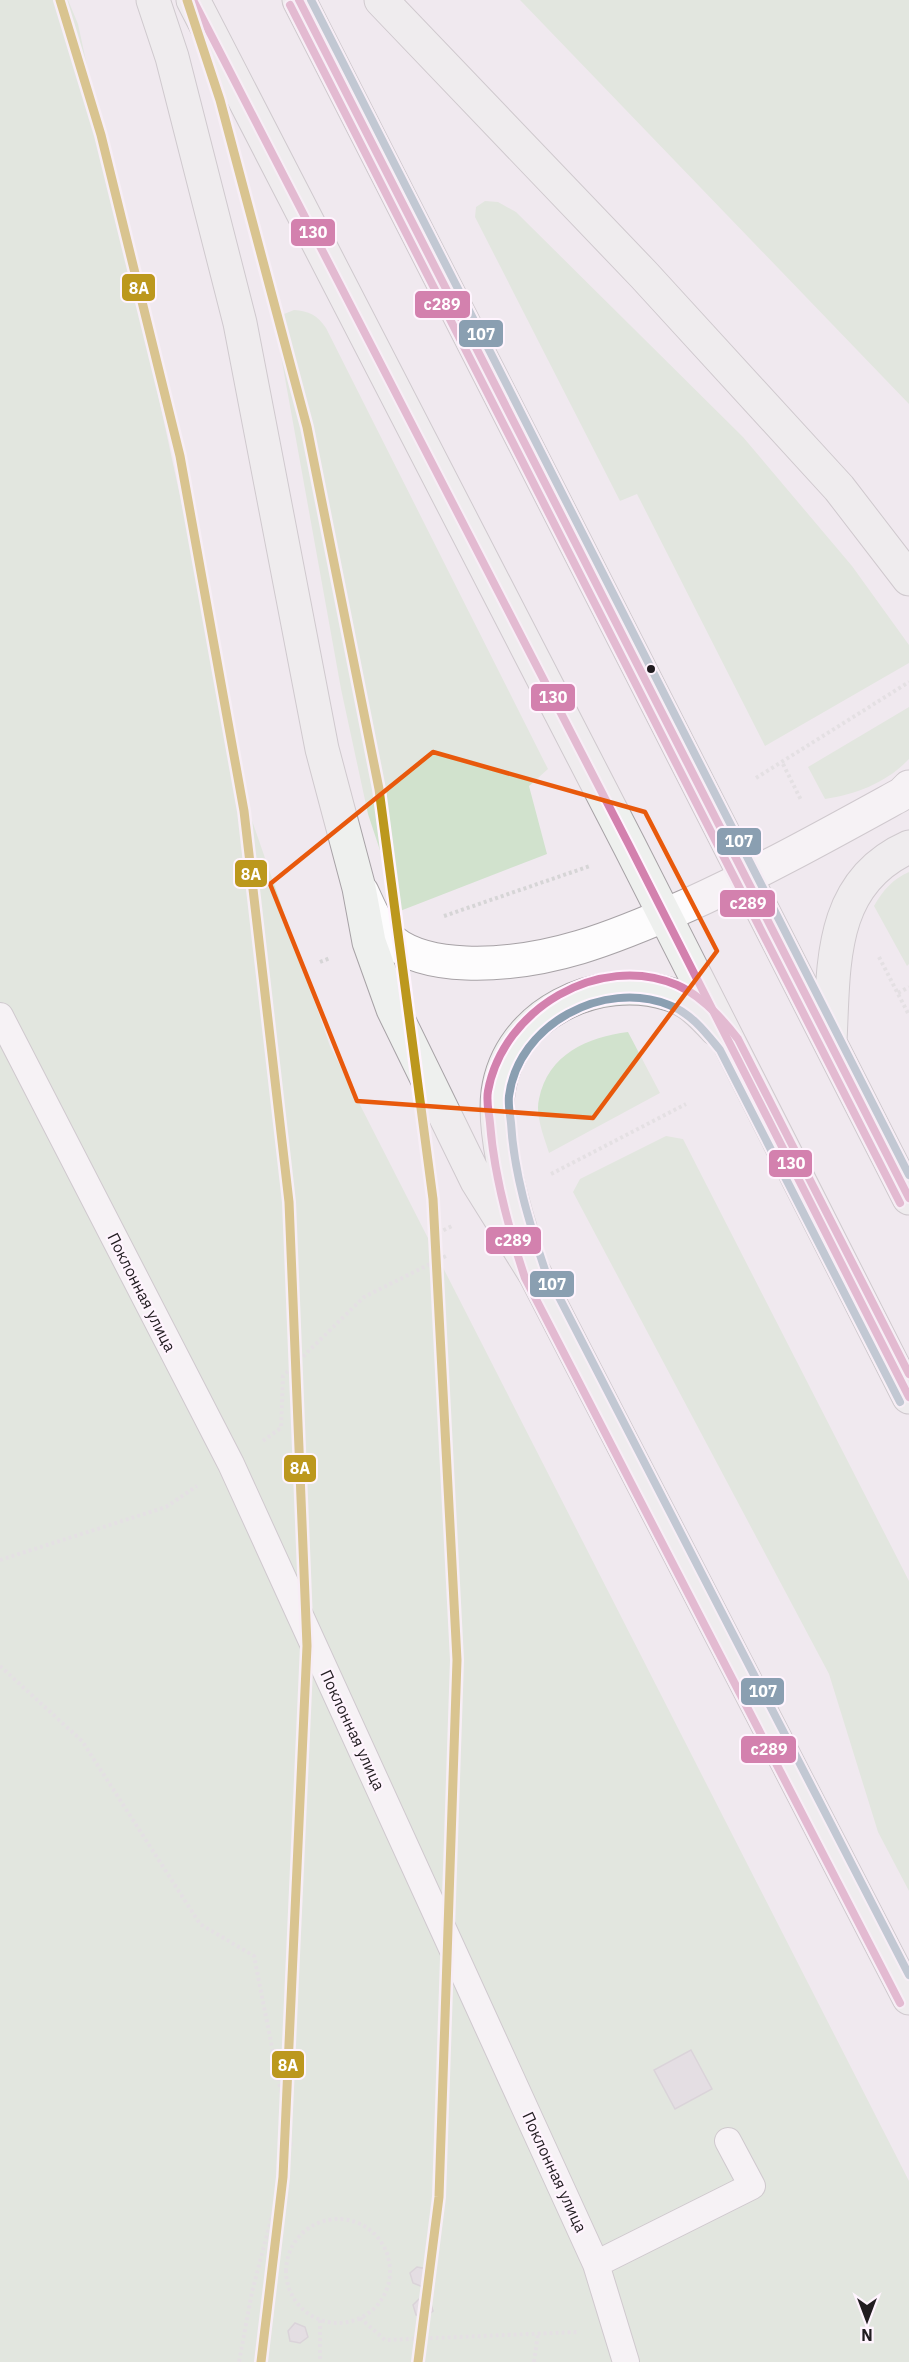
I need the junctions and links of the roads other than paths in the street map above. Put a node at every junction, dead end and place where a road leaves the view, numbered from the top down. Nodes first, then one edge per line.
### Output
1 (153, 0) edge
2 (193, 0) edge
3 (299, 0) edge
4 (381, 0) edge
5 (909, 579) edge
6 (909, 787) edge
7 (909, 847) edge
8 (746, 879) junction
9 (359, 888) junction
10 (664, 916) junction
11 (0, 1016) edge
12 (830, 1043) junction
13 (729, 1044) junction
14 (909, 1198) edge
15 (535, 1274) junction
16 (909, 1397) edge
17 (909, 1998) edge
18 (728, 2140) dead end
19 (597, 2264) junction
20 (626, 2362) edge

1 - 9 main road
2 - 10 main road
3 - 8 main road
4 - 5 main road
6 - 8 street
7 - 12 main road
8 - 10 street
8 - 12 main road
9 - 10 street
9 - 15 main road
10 - 13 main road
11 - 19 lane, Поклонная улица
12 - 14 main road
13 - 15 main road
13 - 16 main road
15 - 17 main road
18 - 19 lane
19 - 20 lane, Поклонная улица

